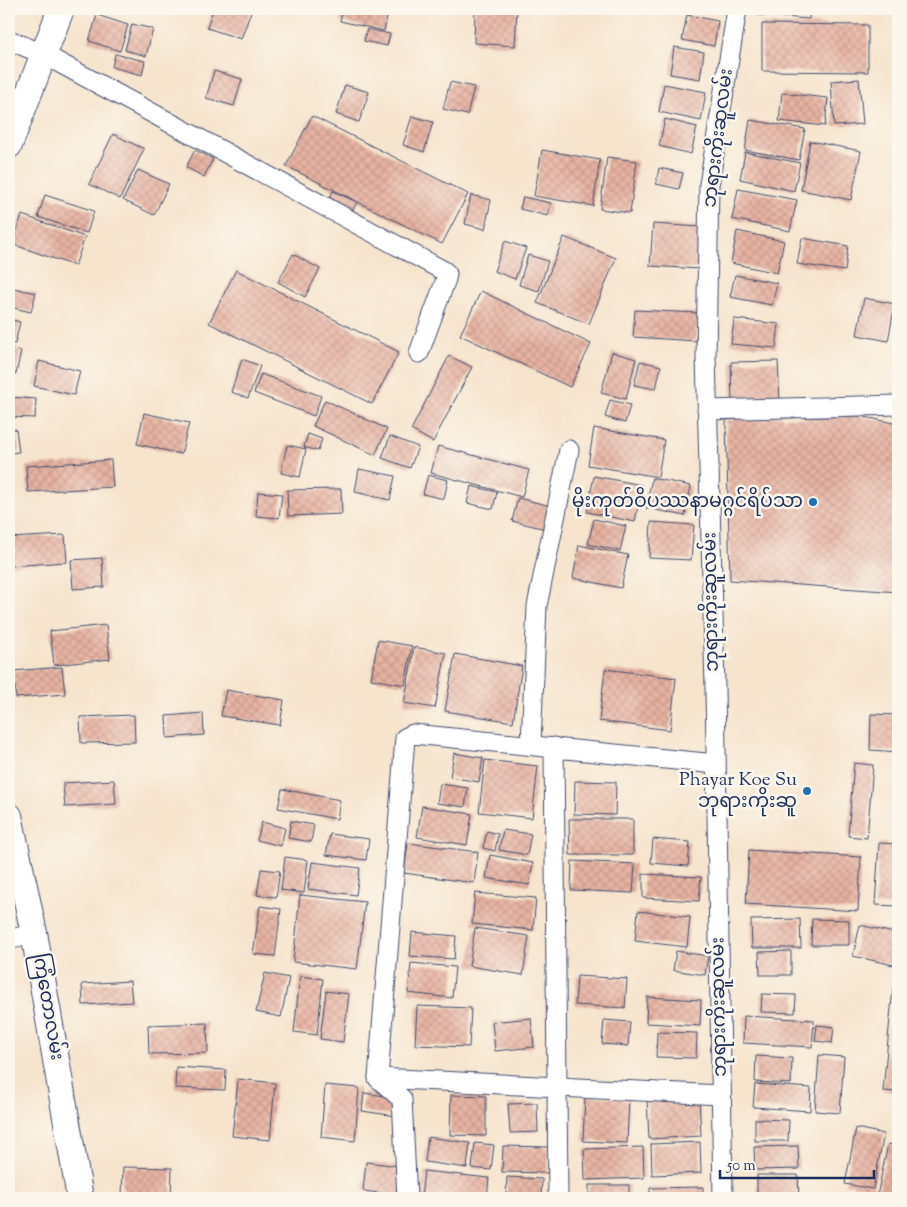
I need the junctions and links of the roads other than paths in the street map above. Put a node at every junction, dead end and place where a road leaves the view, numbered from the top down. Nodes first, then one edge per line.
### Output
1 (737, 9) edge
2 (53, 12) edge
3 (9, 40) edge
4 (43, 54) junction
5 (9, 145) edge
6 (419, 353) dead end
7 (898, 405) edge
8 (707, 410) junction
9 (569, 450) dead end
10 (532, 744) junction
11 (554, 747) junction
12 (716, 764) junction
13 (9, 816) edge
14 (34, 934) junction
15 (9, 940) edge
16 (378, 1078) junction
17 (556, 1087) junction
18 (721, 1095) junction
19 (80, 1198) edge
20 (407, 1198) edge
21 (558, 1198) edge
22 (723, 1198) edge

1 - 8 street, ဘုရားကိုးဆူလမ်း
2 - 4 street
3 - 4 street
4 - 5 street
4 - 6 street
7 - 8 street
8 - 12 street, ဘုရားကိုးဆူလမ်း
9 - 10 street
10 - 11 street
10 - 16 street
11 - 12 street
11 - 17 street
12 - 18 street, ဘုရားကိုးဆူလမ်း
13 - 14 street, ကြံတောလမ်း
14 - 15 street
14 - 19 street, ကြံတောလမ်း
16 - 17 street
16 - 20 street
17 - 18 street
17 - 21 street
18 - 22 street, ဘုရားကိုးဆူလမ်း

